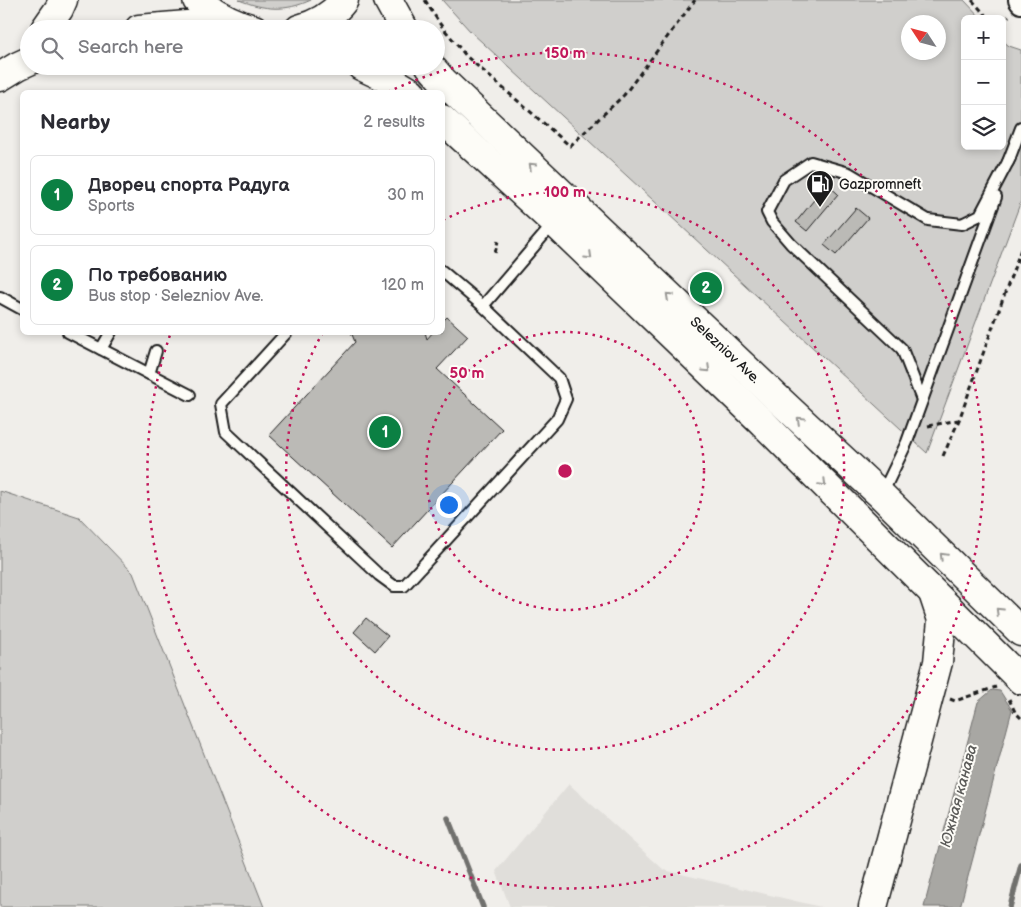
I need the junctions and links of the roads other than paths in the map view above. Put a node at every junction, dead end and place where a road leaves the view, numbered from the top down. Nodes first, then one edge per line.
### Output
1 (63, 0) edge
2 (344, 0) edge
3 (388, 0) edge
4 (207, 3) edge
5 (51, 20) edge
6 (236, 20) edge
7 (320, 20) edge
8 (399, 20) edge
9 (381, 75) edge
10 (438, 75) edge
11 (408, 90) edge
12 (445, 122) edge
13 (1021, 128) edge
14 (1010, 158) junction
15 (554, 222) junction
16 (445, 274) edge
17 (0, 298) edge
18 (483, 306) junction
19 (20, 308) edge
20 (73, 335) edge
21 (109, 335) edge
22 (284, 335) edge
23 (100, 350) junction
24 (156, 351) dead end
25 (149, 374) junction
26 (190, 394) dead end
27 (922, 400) junction
28 (881, 495) junction
29 (933, 594) junction
30 (1021, 632) edge
31 (981, 642) junction
32 (938, 662) junction
33 (1011, 689) edge
34 (873, 907) edge

1 - 5 main road
2 - 7 main road
3 - 8 main road
4 - 6 main road
9 - 11 main road
28 -> 10 main road, Selezniov Ave.
12 - 15 main road, Selezniov Ave.
13 - 14 lane
14 - 27 lane
14 - 27 lane
15 - 18 lane
15 -> 29 main road, Selezniov Ave.
16 - 18 lane
17 - 19 lane
18 - 22 lane
20 - 23 lane
21 - 23 lane
23 - 25 lane
24 - 25 lane
25 - 26 lane
27 - 28 lane
30 -> 28 main road, Selezniov Ave.
29 - 31 main road, Selezniov Ave.
29 - 32 main road
31 - 32 main road
31 - 33 main road, Selezniov Ave.
32 - 34 main road

